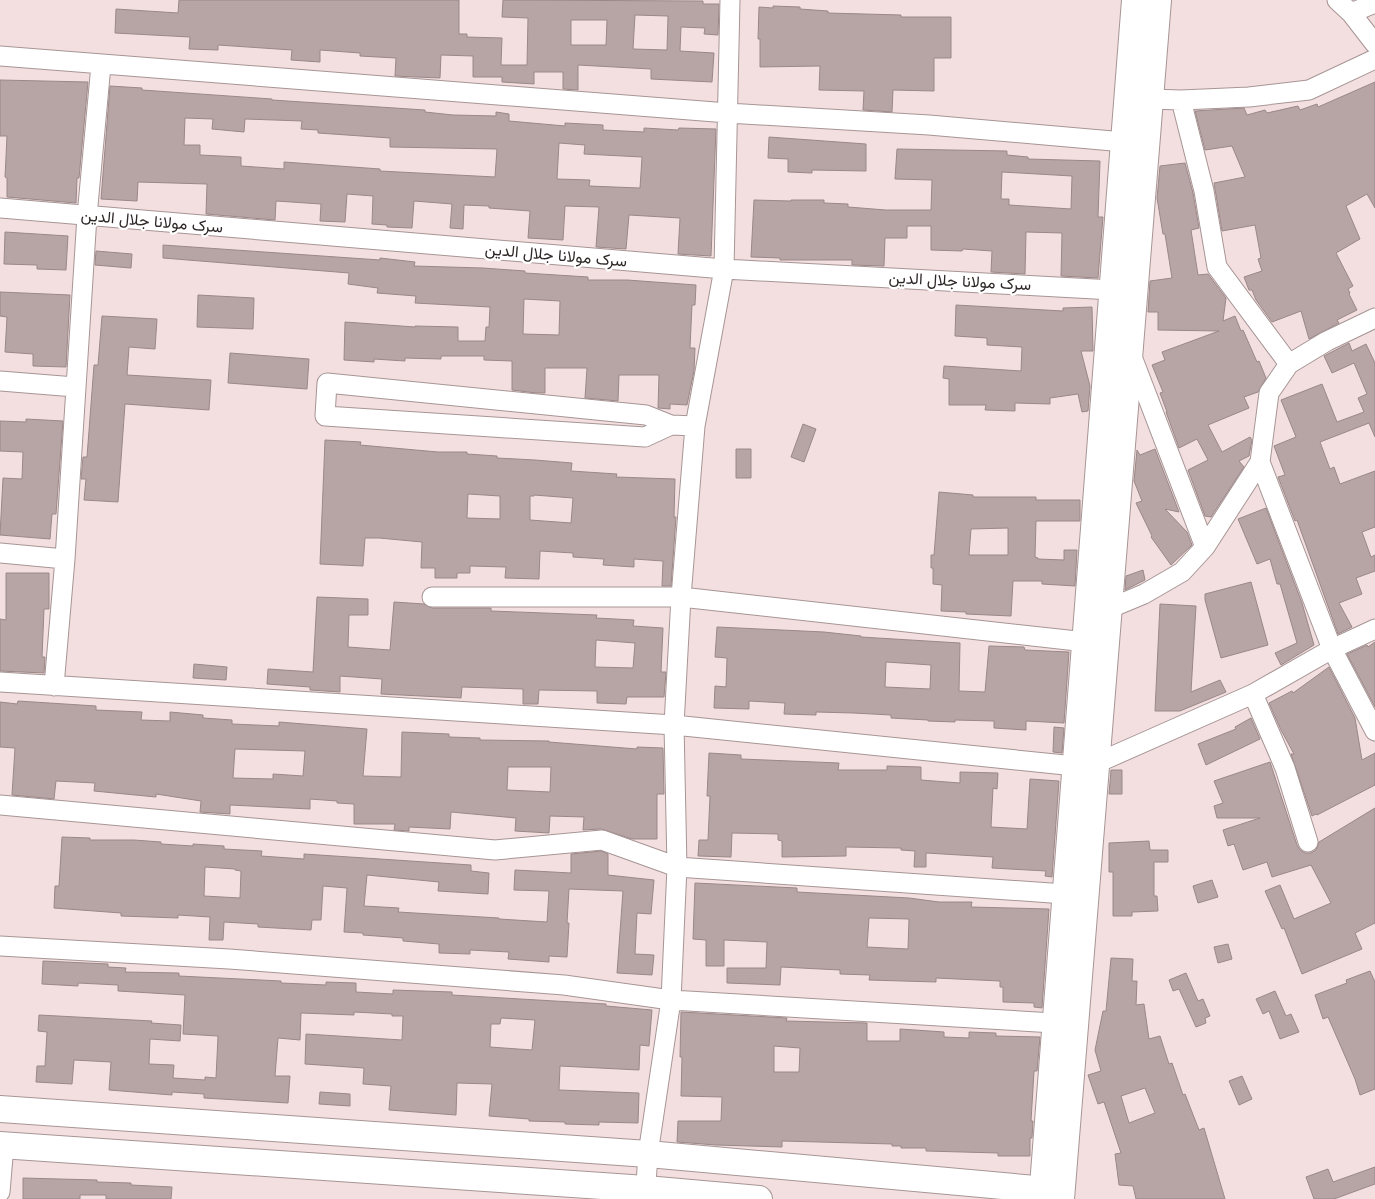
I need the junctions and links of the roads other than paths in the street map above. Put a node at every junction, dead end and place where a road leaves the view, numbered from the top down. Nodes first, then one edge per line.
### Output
1 (730, 0) edge
2 (1135, 0) edge
3 (1158, 0) edge
4 (1336, 0) edge
5 (1375, 3) edge
6 (1351, 13) junction
7 (1375, 44) edge
8 (0, 56) edge
9 (1375, 59) edge
10 (101, 65) junction
11 (1150, 99) junction
12 (1181, 100) junction
13 (728, 113) junction
14 (1124, 142) junction
15 (0, 208) edge
16 (87, 216) junction
17 (724, 269) junction
18 (1113, 290) junction
19 (1375, 318) edge
20 (1121, 349) junction
21 (1289, 364) junction
22 (0, 382) edge
23 (75, 387) junction
24 (671, 425) junction
25 (695, 426) junction
26 (1260, 462) junction
27 (1205, 547) junction
28 (0, 554) edge
29 (65, 558) junction
30 (432, 597) dead end
31 (681, 597) junction
32 (1108, 610) junction
33 (1375, 629) edge
34 (1086, 642) junction
35 (1332, 649) junction
36 (0, 682) edge
37 (54, 686) junction
38 (1253, 694) junction
39 (674, 724) junction
40 (1375, 731) edge
41 (1086, 764) junction
42 (0, 805) edge
43 (1308, 842) dead end
44 (677, 867) junction
45 (1066, 894) junction
46 (0, 946) edge
47 (671, 1000) junction
48 (1054, 1023) junction
49 (0, 1109) edge
50 (2, 1145) edge
51 (648, 1154) junction
52 (0, 1192) edge
53 (645, 1194) edge
54 (1051, 1195) edge
55 (759, 1199) edge

1 - 13 street
2 - 14 main road
3 - 11 main road
4 - 6 street
5 - 6 street
6 - 7 street
8 - 10 street
9 - 12 street
10 - 13 street
10 - 16 street
11 - 12 street
11 - 20 main road
12 - 21 street
13 - 14 street
13 - 17 street
14 - 18 main road
15 - 16 street, سرک مولانا جلال الدین
16 - 17 street, سرک مولانا جلال الدین
16 - 23 street
17 - 18 street, سرک مولانا جلال الدین
17 - 25 street
18 - 20 main road
19 - 21 street
20 - 27 street
20 - 32 main road
20 - 34 main road
21 - 26 street
22 - 23 street
23 - 29 street
24 - 24 street
24 - 25 street
25 - 31 street
26 - 27 street
26 - 35 street
27 - 32 street
28 - 29 street
29 - 37 street
30 - 31 street
31 - 34 street
31 - 39 street
32 - 41 main road
33 - 35 street
34 - 41 main road
35 - 38 street
35 - 40 street
36 - 37 street
37 - 39 street
38 - 41 street
38 - 43 street
39 - 41 street
39 - 44 street
41 - 45 main road
41 - 54 main road
42 - 44 street
44 - 45 street
44 - 47 street
45 - 48 main road
46 - 47 street
47 - 48 street
47 - 51 street
48 - 54 main road
49 - 51 main road
50 - 52 street
50 - 53 main road
51 - 53 street
51 - 54 main road
53 - 55 main road

